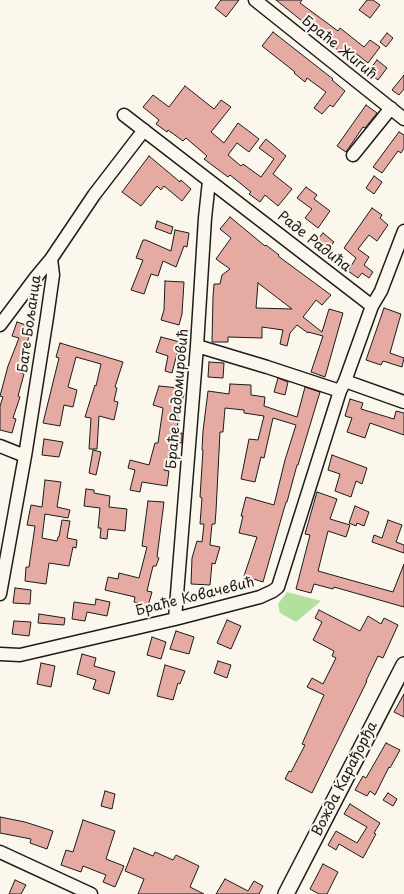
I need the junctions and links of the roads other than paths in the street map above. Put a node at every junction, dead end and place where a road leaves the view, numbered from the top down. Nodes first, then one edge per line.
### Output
1 (255, 0) edge
2 (390, 108) junction
3 (124, 115) dead end
4 (404, 119) edge
5 (144, 130) junction
6 (354, 155) dead end
7 (210, 181) junction
8 (404, 231) edge
9 (51, 259) junction
10 (372, 306) junction
11 (0, 325) edge
12 (197, 346) junction
13 (343, 386) junction
14 (404, 402) edge
15 (0, 446) edge
16 (25, 456) junction
17 (0, 594) edge
18 (175, 619) junction
19 (0, 654) edge
20 (404, 665) edge
21 (0, 852) edge
22 (92, 894) edge
23 (286, 894) edge

1 - 2 street, Браће Жигић
2 - 4 street, Браће Жигић
2 - 6 street
3 - 5 street, Раде Радића
5 - 7 street, Раде Радића
5 - 9 street, Бате Бољанца
7 - 10 street, Раде Радића
7 - 12 street, Браће Радомировић
8 - 10 street
9 - 11 street
9 - 16 street, Бате Бољанца
10 - 13 street
12 - 13 street
12 - 18 street, Браће Радомировић
13 - 14 street
13 - 18 street, Браће Ковачевић
15 - 16 street
16 - 17 street, Бате Бољанца
18 - 19 street, Браће Ковачевић
20 - 23 main road, Вожда Карађорђа
21 - 22 street

